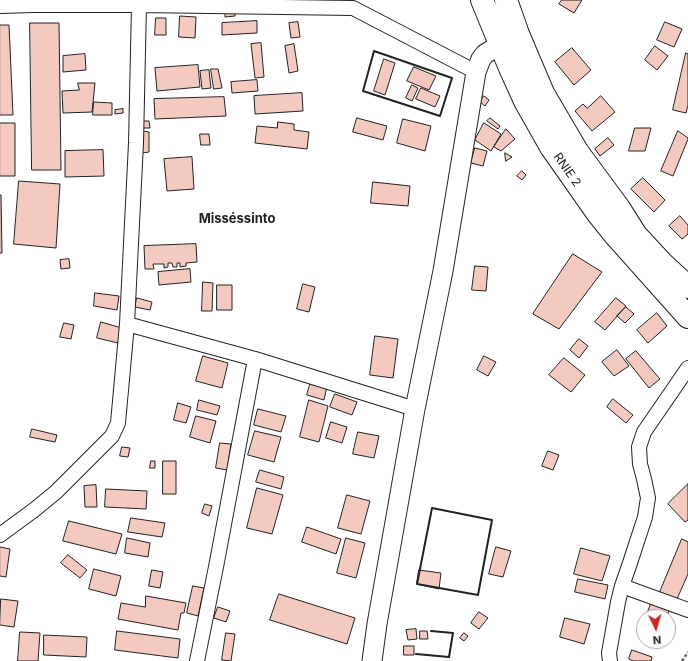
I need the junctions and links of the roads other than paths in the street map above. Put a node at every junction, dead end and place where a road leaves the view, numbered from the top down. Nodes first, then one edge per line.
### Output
1 (340, 0) edge
2 (482, 0) edge
3 (506, 0) edge
4 (34, 2) edge
5 (139, 5) junction
6 (0, 6) edge
7 (353, 8) junction
8 (509, 39) junction
9 (476, 72) junction
10 (688, 287) edge
11 (688, 317) edge
12 (127, 324) junction
13 (255, 359) junction
14 (688, 368) edge
15 (416, 409) junction
16 (0, 535) edge
17 (622, 586) junction
18 (688, 610) edge
19 (197, 661) edge
20 (372, 661) edge
21 (610, 661) edge

1 - 7 street
2 - 8 highway, RNIE 2 / RNIE 2
3 - 8 highway, RNIE 2 / RNIE 2
4 - 5 street
4 - 6 street
5 - 7 street
5 - 12 street
7 - 9 street
8 - 9 main road
8 - 10 highway, RNIE 2 / RNIE 2
8 - 11 highway, RNIE 2 / RNIE 2
9 - 15 main road
12 - 13 street
12 - 16 street
13 - 15 street
13 - 19 street
14 - 17 street
15 - 20 main road
17 - 18 street
17 - 21 street

